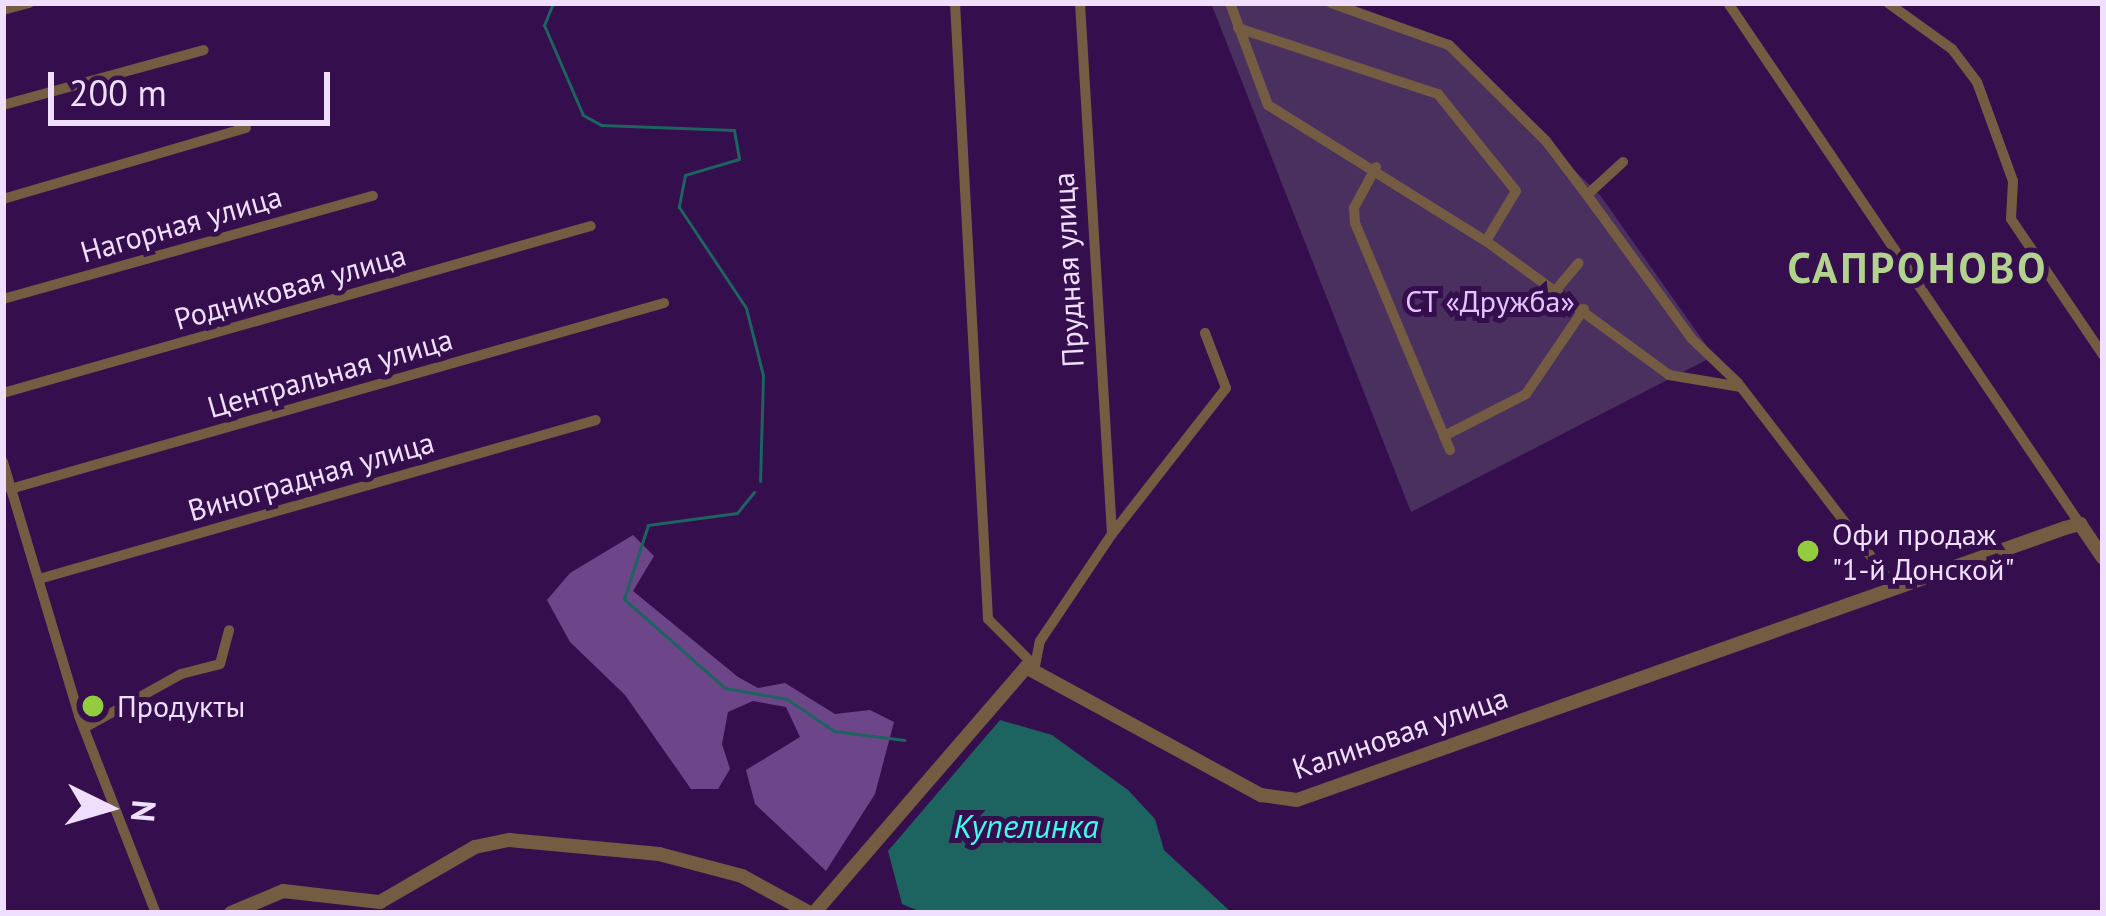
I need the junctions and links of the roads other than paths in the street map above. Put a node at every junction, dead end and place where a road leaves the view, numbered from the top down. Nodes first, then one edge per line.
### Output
1 (29, 3) edge
2 (955, 3) edge
3 (1080, 3) edge
4 (1230, 3) edge
5 (1331, 3) edge
6 (1728, 3) edge
7 (1888, 3) edge
8 (3, 10) edge
9 (1238, 28) junction
10 (204, 50) dead end
11 (3, 105) edge
12 (246, 128) dead end
13 (1623, 162) dead end
14 (1376, 167) junction
15 (1586, 195) junction
16 (373, 196) dead end
17 (3, 199) edge
18 (590, 226) dead end
19 (1486, 242) junction
20 (1579, 263) dead end
21 (1556, 290) junction
22 (3, 299) edge
23 (664, 303) dead end
24 (1584, 309) junction
25 (1205, 333) dead end
26 (2103, 355) edge
27 (1741, 387) junction
28 (3, 393) edge
29 (596, 420) dead end
30 (1444, 436) junction
31 (1450, 450) dead end
32 (3, 462) edge
33 (10, 489) junction
34 (2080, 524) junction
35 (1112, 534) junction
36 (2103, 558) edge
37 (39, 579) junction
38 (1892, 584) junction
39 (229, 630) dead end
40 (1035, 666) junction
41 (84, 728) junction
42 (155, 913) edge
43 (231, 913) edge
44 (812, 913) edge

1 - 8 street
2 - 40 street
3 - 35 street, Прудная улица
4 - 9 street
5 - 15 street
6 - 34 street
7 - 26 street
9 - 14 street
9 - 19 street
10 - 11 street
12 - 17 street
13 - 15 street
14 - 19 street
14 - 30 street
15 - 27 street
16 - 22 street, Нагорная улица
18 - 28 street, Родниковая улица
19 - 21 street
20 - 21 street
21 - 24 street
23 - 33 street, Центральная улица
24 - 27 street
24 - 30 street
25 - 35 street
27 - 38 street
29 - 37 street, Виноградная улица
30 - 31 street
32 - 33 street
33 - 37 street
34 - 36 street
34 - 38 street, Калиновая улица
35 - 40 street
37 - 41 street
38 - 40 street, Калиновая улица
39 - 41 street
40 - 44 street
41 - 42 street
43 - 44 street

